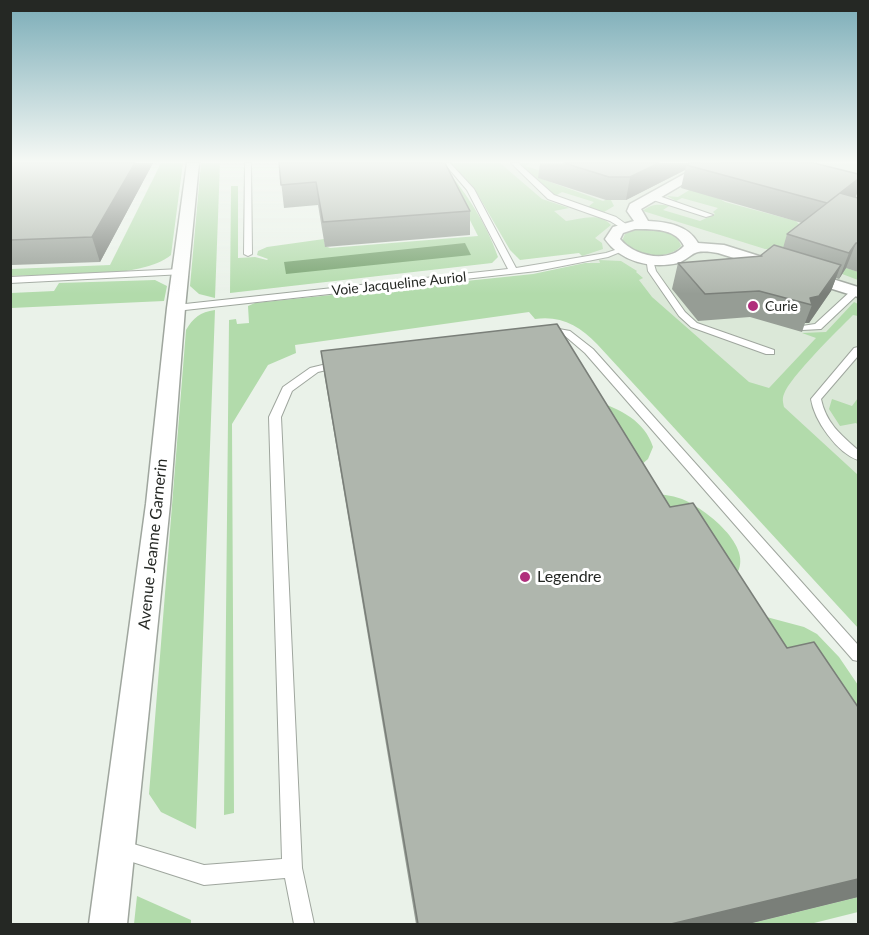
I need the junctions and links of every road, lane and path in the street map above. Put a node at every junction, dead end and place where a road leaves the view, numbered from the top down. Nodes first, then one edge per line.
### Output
1 (189, 207) edge
2 (248, 207) edge
3 (479, 207) edge
4 (578, 207) edge
5 (636, 207) edge
6 (683, 207) edge
7 (709, 215) dead end
8 (642, 224) junction
9 (626, 226) junction
10 (692, 247) junction
11 (621, 250) junction
12 (248, 254) dead end
13 (649, 259) junction
14 (514, 271) junction
15 (181, 272) junction
16 (10, 280) edge
17 (857, 292) edge
18 (176, 308) junction
19 (805, 328) edge
20 (535, 331) edge
21 (858, 350) edge
22 (770, 352) dead end
23 (358, 359) edge
24 (858, 456) edge
25 (858, 655) edge
26 (118, 849) junction
27 (292, 868) junction
28 (108, 924) edge
29 (304, 924) edge

1 - 15 street, Avenue Jeanne Garnerin
2 - 12 lane
3 - 14 lane
4 - 9 lane
5 - 8 street
6 - 7 lane
8 - 9 street
8 - 10 street
9 - 11 street
10 - 13 street
10 - 17 street
11 - 13 street
11 - 14 lane, Voie Jacqueline Auriol
13 - 22 lane
14 - 18 lane, Voie Jacqueline Auriol
15 - 16 lane
15 - 18 street, Avenue Jeanne Garnerin
17 - 19 lane
18 - 26 street, Avenue Jeanne Garnerin
20 - 25 lane
21 - 24 lane
23 - 27 lane
26 - 27 lane
26 - 28 street, Avenue Jeanne Garnerin
27 - 29 lane

